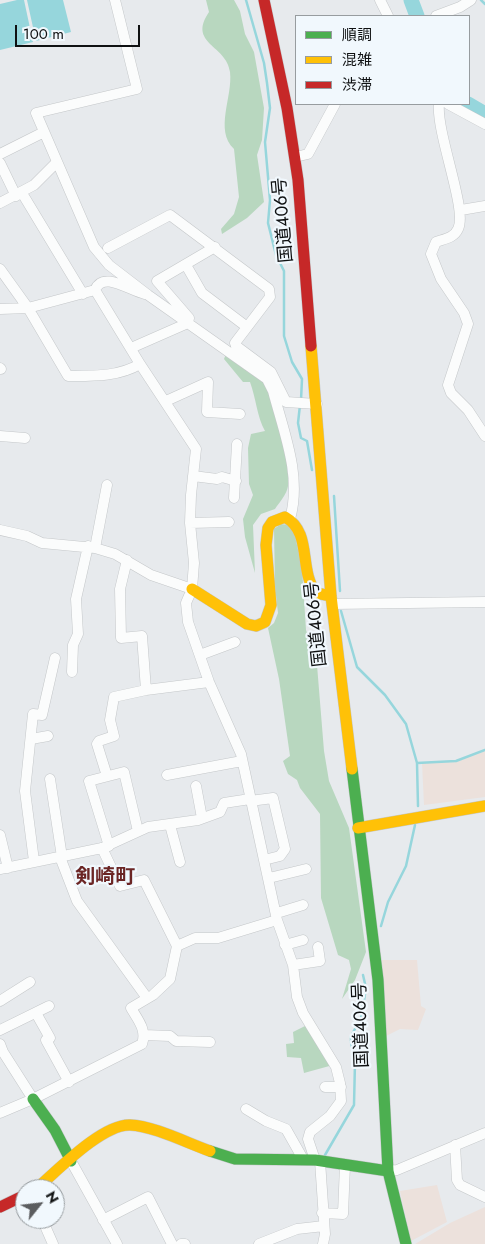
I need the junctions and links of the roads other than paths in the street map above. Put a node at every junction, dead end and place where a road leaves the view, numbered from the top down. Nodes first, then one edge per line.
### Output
1 (115, 0) edge
2 (264, 0) edge
3 (380, 0) edge
4 (471, 0) edge
5 (388, 15) edge
6 (439, 15) edge
7 (334, 105) edge
8 (439, 105) edge
9 (450, 105) edge
10 (485, 124) edge
11 (44, 132) junction
12 (0, 154) edge
13 (295, 158) junction
14 (57, 162) junction
15 (0, 163) edge
16 (19, 194) junction
17 (0, 203) edge
18 (485, 206) edge
19 (461, 210) junction
20 (215, 247) junction
21 (108, 248) dead end
22 (186, 265) junction
23 (0, 269) edge
24 (95, 290) junction
25 (83, 294) junction
26 (148, 295) junction
27 (28, 308) junction
28 (0, 309) edge
29 (188, 323) junction
30 (247, 326) junction
31 (131, 348) junction
32 (140, 364) junction
33 (166, 401) junction
34 (312, 404) junction
35 (240, 414) dead end
36 (0, 436) edge
37 (485, 436) edge
38 (25, 438) dead end
39 (237, 444) dead end
40 (193, 476) junction
41 (236, 481) junction
42 (107, 485) dead end
43 (234, 498) dead end
44 (290, 518) junction
45 (190, 522) junction
46 (230, 522) dead end
47 (0, 531) edge
48 (91, 547) junction
49 (127, 560) junction
50 (192, 589) junction
51 (332, 600) junction
52 (485, 602) edge
53 (235, 642) dead end
54 (200, 655) junction
55 (55, 658) dead end
56 (72, 672) dead end
57 (209, 682) junction
58 (146, 690) junction
59 (48, 736) dead end
60 (30, 739) junction
61 (242, 761) junction
62 (167, 775) dead end
63 (107, 776) junction
64 (50, 779) dead end
65 (196, 786) dead end
66 (250, 800) junction
67 (485, 806) edge
68 (202, 818) junction
69 (170, 825) junction
70 (358, 828) junction
71 (138, 831) junction
72 (0, 836) edge
73 (105, 847) junction
74 (61, 857) junction
75 (264, 860) junction
76 (34, 862) junction
77 (180, 862) dead end
78 (306, 868) dead end
79 (4, 869) edge
80 (269, 878) junction
81 (304, 905) dead end
82 (277, 917) junction
83 (303, 940) dead end
84 (286, 945) junction
85 (177, 946) junction
86 (318, 946) dead end
87 (293, 965) junction
88 (30, 982) dead end
89 (147, 998) junction
90 (0, 1001) edge
91 (49, 1006) dead end
92 (36, 1013) junction
93 (0, 1030) edge
94 (144, 1035) junction
95 (210, 1042) dead end
96 (0, 1044) edge
97 (69, 1082) junction
98 (325, 1087) dead end
99 (341, 1087) junction
100 (33, 1099) junction
101 (246, 1109) dead end
102 (0, 1113) edge
103 (485, 1133) edge
104 (455, 1146) junction
105 (313, 1160) junction
106 (71, 1161) junction
107 (345, 1165) junction
108 (388, 1171) junction
109 (48, 1179) edge
110 (485, 1197) edge
111 (15, 1200) edge
112 (0, 1207) edge
113 (322, 1213) junction
114 (103, 1220) junction
115 (324, 1226) junction
116 (46, 1229) edge
117 (53, 1244) edge
118 (117, 1244) edge
119 (172, 1244) edge
120 (259, 1244) edge
121 (323, 1244) edge
122 (406, 1244) edge

1 - 11 street
2 - 13 main road, 国道406号
3 - 5 street
4 - 6 street
7 - 13 street
8 - 19 street
9 - 10 street
11 - 12 street
11 - 14 street
13 - 34 main road, 国道406号
14 - 16 street
14 - 26 street
15 - 16 street
16 - 17 street
16 - 25 street
18 - 19 street
19 - 37 street
20 - 21 street
20 - 22 street
20 - 30 street
22 - 29 street
22 - 30 street
23 - 27 street
24 - 25 street
24 - 26 street
24 - 31 street
25 - 27 street
26 - 29 street
27 - 28 street
27 - 32 street
29 - 31 street
29 - 44 street
30 - 34 street
31 - 32 street
32 - 33 street
33 - 35 street
33 - 40 street
34 - 51 main road, 国道406号
36 - 38 street
39 - 41 street
40 - 41 street
40 - 45 street
41 - 43 street
42 - 48 street
44 - 50 main road
44 - 51 main road
45 - 46 street
45 - 50 street
47 - 48 street
48 - 49 street
48 - 56 street
49 - 50 street
49 - 58 street
50 - 54 street
51 - 52 street
51 - 70 main road, 国道406号
53 - 54 street
54 - 57 street
55 - 60 street
57 - 58 street
57 - 61 street
58 - 63 street
59 - 60 street
60 - 76 street
61 - 62 street
61 - 66 street
63 - 71 street
63 - 73 street
64 - 74 street
65 - 68 street
66 - 68 street
66 - 75 street
66 - 75 street
67 - 70 main road
68 - 69 street
69 - 71 street
69 - 77 street
70 - 108 main road, 国道406号
71 - 73 street
72 - 79 street
73 - 74 street
73 - 85 street
74 - 76 street
74 - 89 street
75 - 80 street
76 - 79 street
78 - 80 street
80 - 82 street
81 - 82 street
82 - 84 street
82 - 85 street
83 - 84 street
84 - 87 street
85 - 89 street
86 - 87 street
87 - 99 street
88 - 90 street
89 - 94 street
91 - 92 street
92 - 93 street
92 - 97 street
94 - 95 street
94 - 97 street
96 - 100 street
97 - 100 street
98 - 99 street
99 - 105 street
100 - 102 street
100 - 106 main road
101 - 105 street
103 - 104 street
104 - 108 street
104 - 110 street
105 - 106 main road
105 - 107 main road
105 - 113 street
106 - 109 main road
106 - 114 street
107 - 108 main road
107 - 113 street
108 - 122 main road, 国道406号
111 - 112 main road
113 - 115 street
114 - 118 street
114 - 119 street
115 - 120 street
115 - 121 street
116 - 117 street

